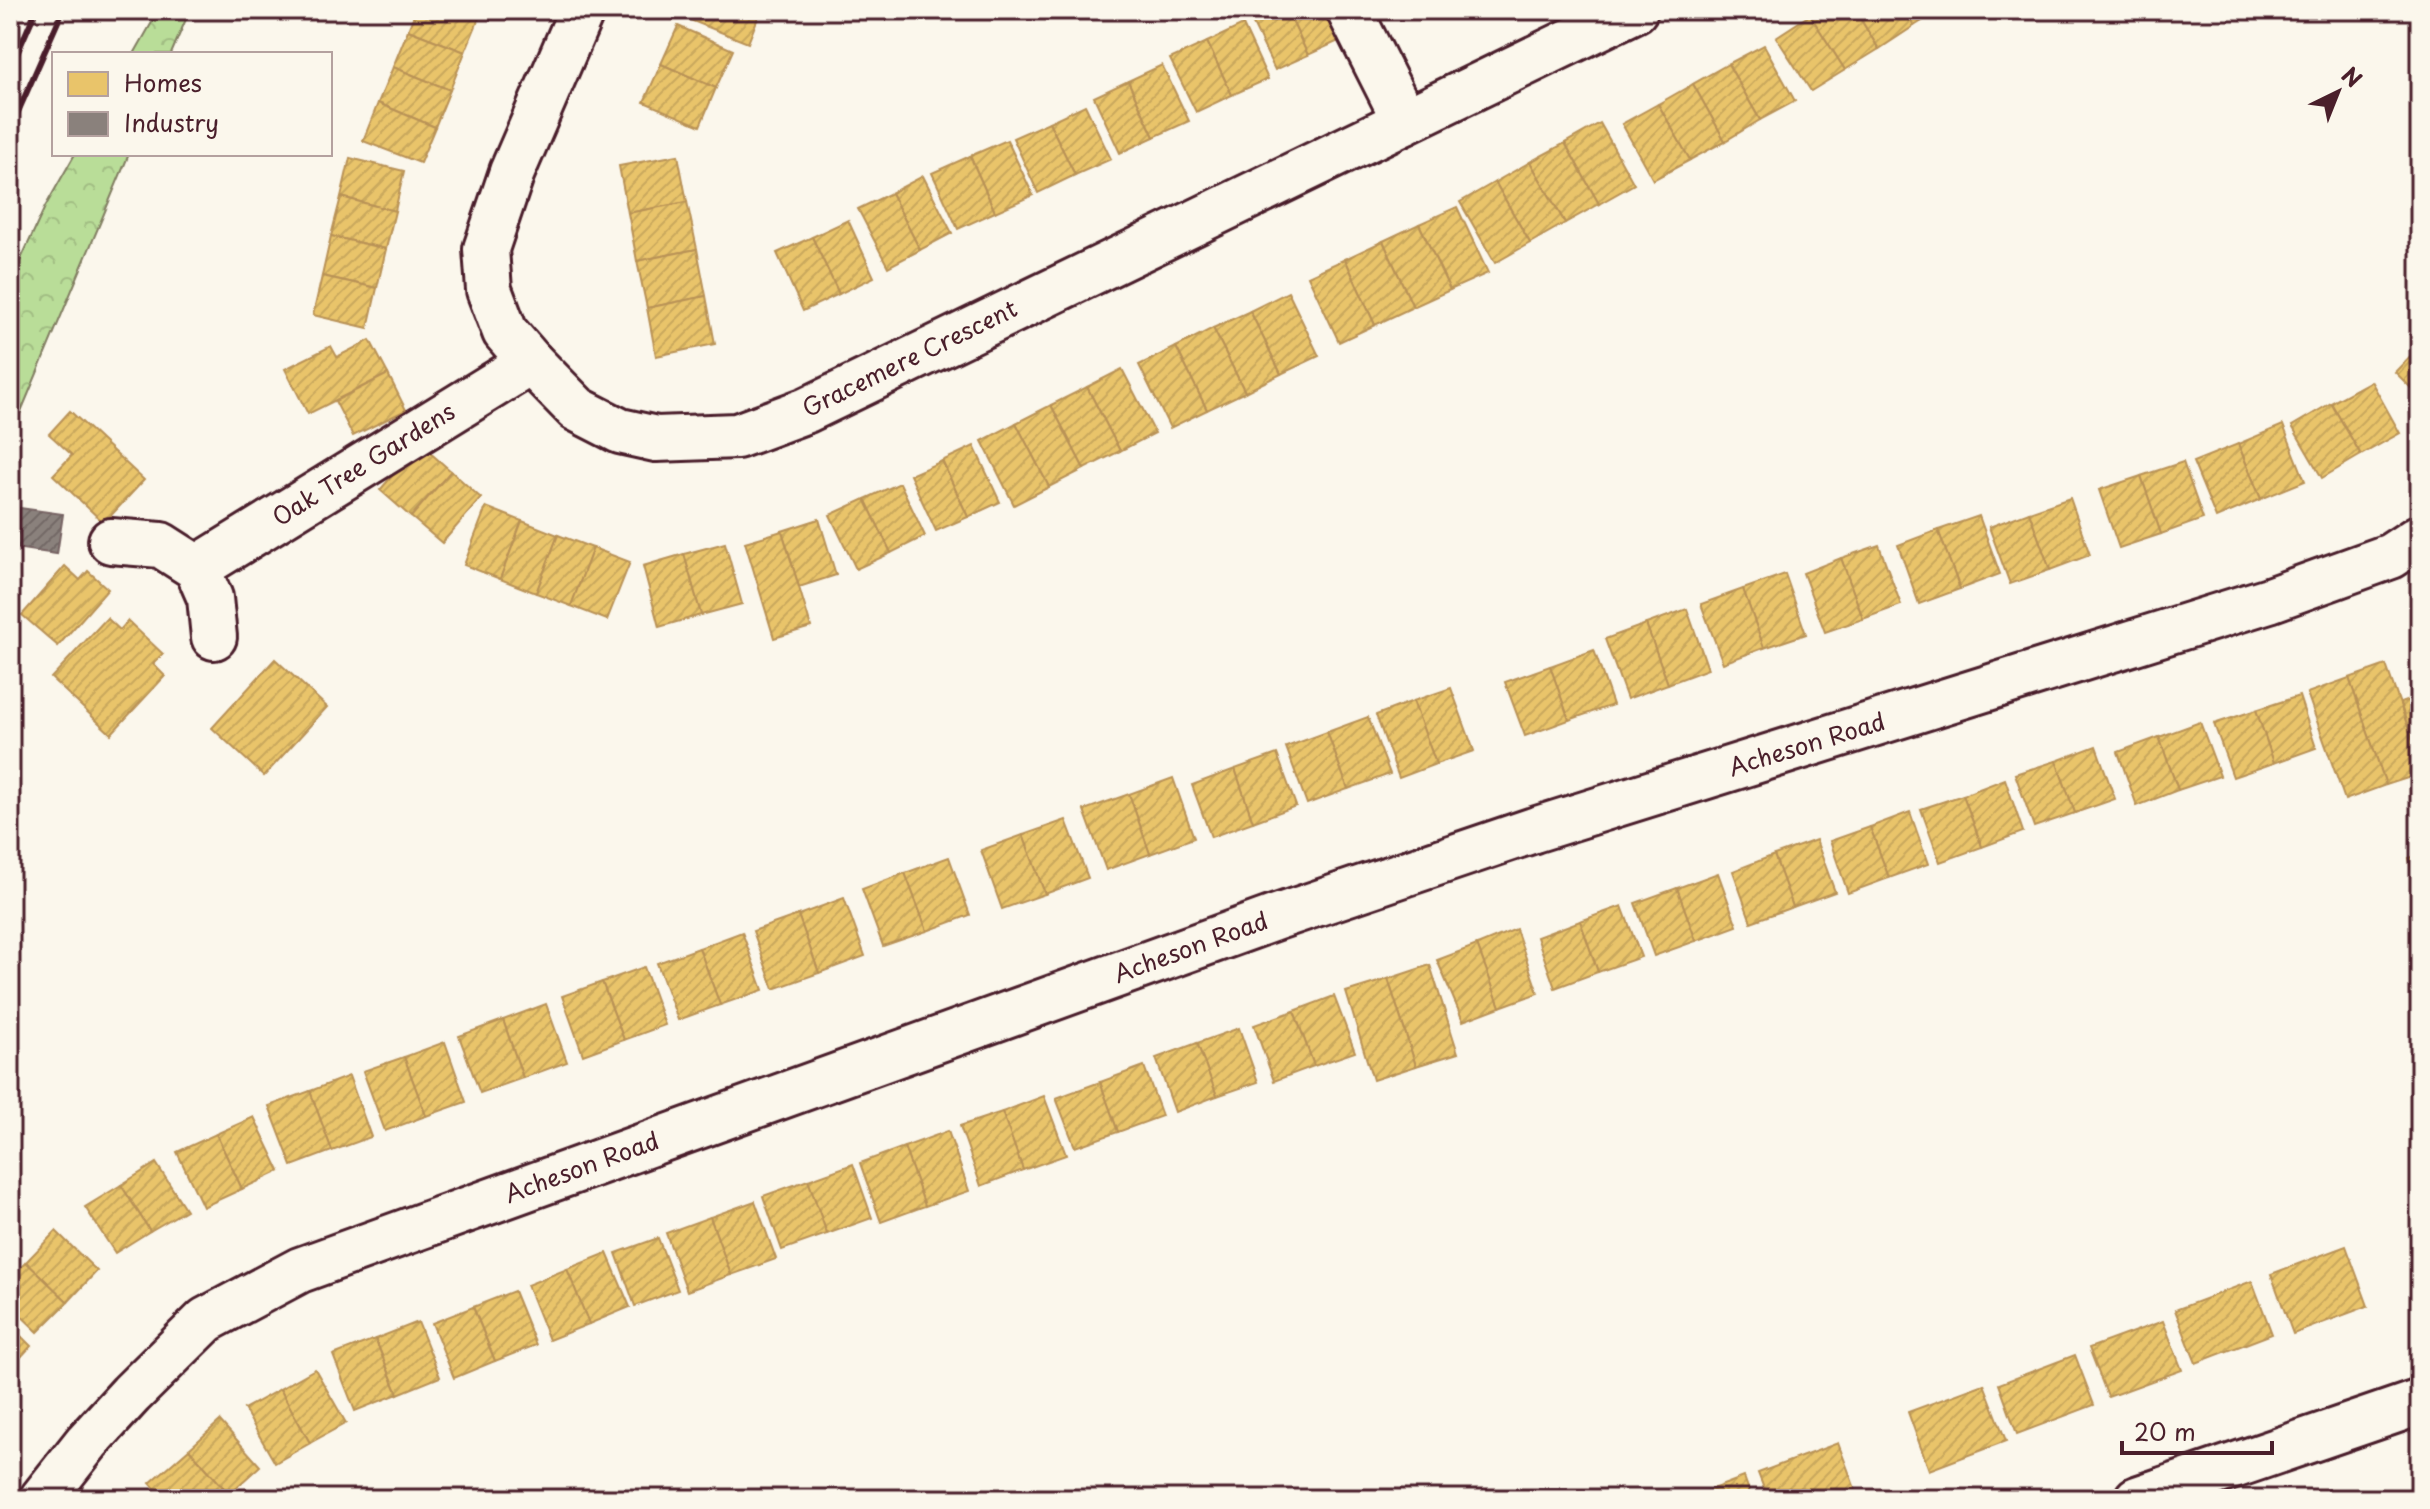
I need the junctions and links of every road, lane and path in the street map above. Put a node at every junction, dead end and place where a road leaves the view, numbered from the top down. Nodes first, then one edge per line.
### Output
1 (582, 10) edge
2 (1349, 10) edge
3 (1635, 10) edge
4 (1405, 121) junction
5 (531, 362) junction
6 (111, 541) dead end
7 (2410, 554) edge
8 (197, 568) junction
9 (214, 637) dead end
10 (2420, 1402) edge
11 (42, 1499) edge
12 (2137, 1499) edge

1 - 5 street, Gracemere Crescent
2 - 4 street
3 - 4 street, Gracemere Crescent
4 - 5 street, Gracemere Crescent
5 - 8 street, Oak Tree Gardens
6 - 8 street
7 - 11 street, Acheson Road
8 - 9 street
10 - 12 street

